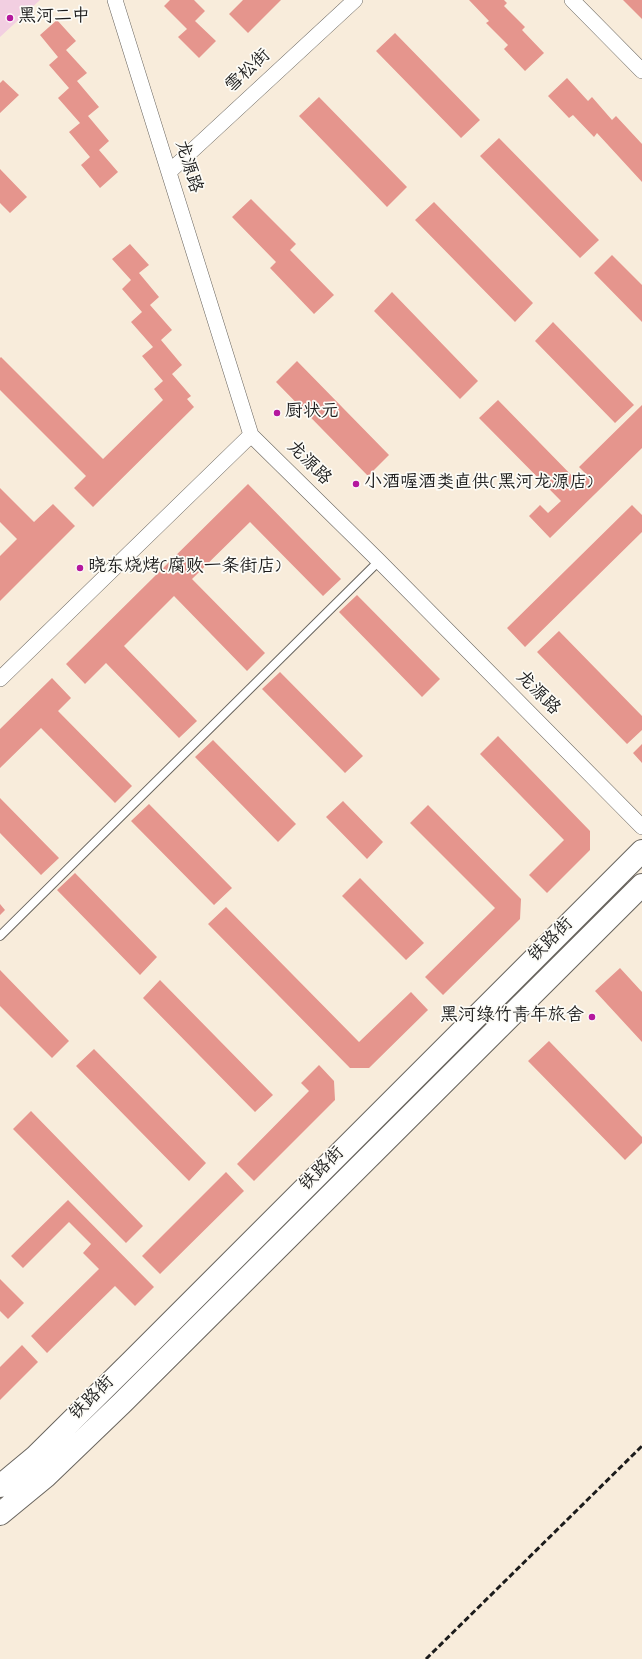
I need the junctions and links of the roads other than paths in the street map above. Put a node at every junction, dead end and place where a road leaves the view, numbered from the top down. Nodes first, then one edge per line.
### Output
1 (115, 0) edge
2 (355, 0) edge
3 (572, 0) edge
4 (642, 71) edge
5 (169, 172) junction
6 (251, 435) junction
7 (379, 561) junction
8 (0, 679) edge
9 (642, 827) edge
10 (642, 851) edge
11 (642, 885) edge
12 (0, 936) edge
13 (0, 1486) edge
14 (0, 1514) edge

1 - 5 street, 龙源路
2 - 5 street, 雪松街
3 - 4 street
5 - 6 street, 龙源路
6 - 7 street, 龙源路
6 - 8 street
7 - 9 street, 龙源路
7 - 12 lane
10 - 13 main road, 铁路街
11 - 14 main road, 铁路街

